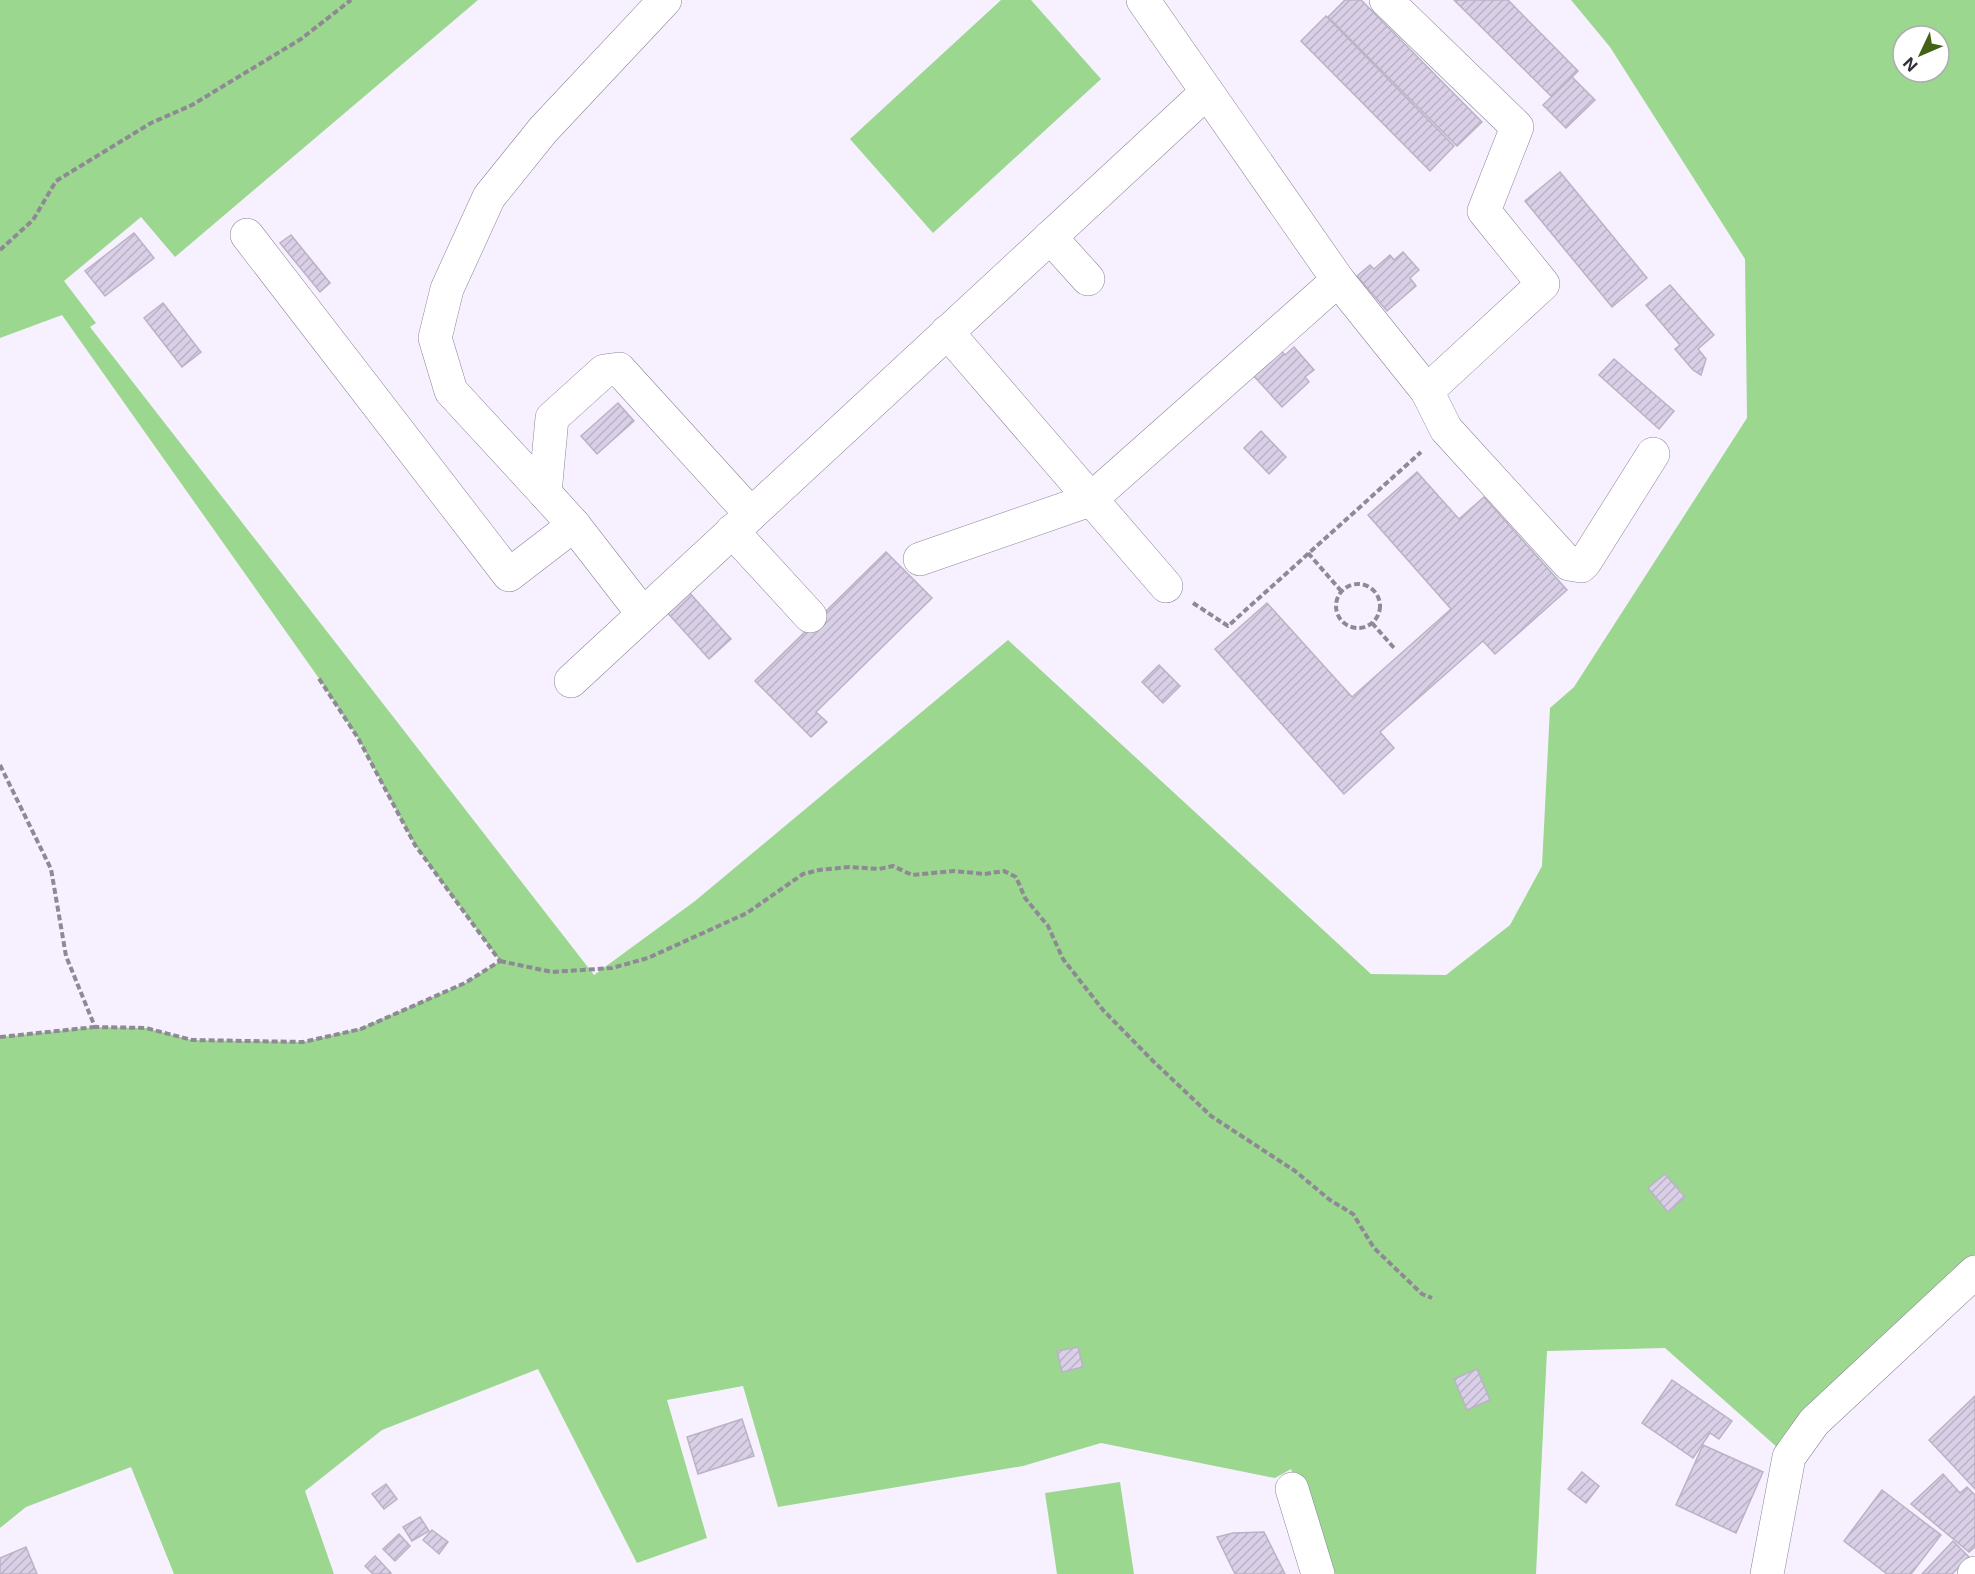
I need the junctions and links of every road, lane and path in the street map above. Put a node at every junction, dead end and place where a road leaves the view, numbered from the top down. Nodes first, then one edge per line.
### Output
1 (351, 0) edge
2 (664, 0) edge
3 (1143, 0) edge
4 (1386, 0) edge
5 (1207, 92) junction
6 (247, 236) dead end
7 (1050, 237) junction
8 (0, 250) edge
9 (1088, 279) dead end
10 (1338, 280) junction
11 (947, 332) junction
12 (1427, 391) junction
13 (1446, 429) junction
14 (1653, 454) dead end
15 (545, 493) junction
16 (1090, 500) junction
17 (742, 522) junction
18 (574, 525) junction
19 (1308, 553) junction
20 (920, 559) dead end
21 (1166, 586) joint
22 (1342, 592) junction
23 (643, 614) junction
24 (810, 616) dead end
25 (1372, 623) junction
26 (1395, 649) dead end
27 (318, 677) dead end
28 (571, 681) dead end
29 (0, 765) edge
30 (500, 961) junction
31 (95, 1028) junction
32 (0, 1037) edge
33 (1975, 1272) edge
34 (1432, 1298) dead end
35 (1292, 1489) dead end
36 (1318, 1574) edge
37 (1767, 1574) edge

1 - 8 path
2 - 15 street
3 - 5 street
4 - 12 street
5 - 7 street
5 - 10 street
6 - 18 street
7 - 9 street
7 - 11 street
10 - 12 street
10 - 16 street
11 - 16 street
11 - 17 street
12 - 13 street
13 - 14 street
13 - 19 path
15 - 17 street
15 - 18 street
16 - 20 street
16 - 21 street
17 - 23 street
17 - 24 street
18 - 23 street
19 - 21 path
19 - 22 path
22 - 25 path
22 - 25 path
23 - 28 street
25 - 26 path
27 - 30 path
29 - 31 path
30 - 31 path
30 - 34 path
31 - 32 path
33 - 37 street
35 - 36 street

